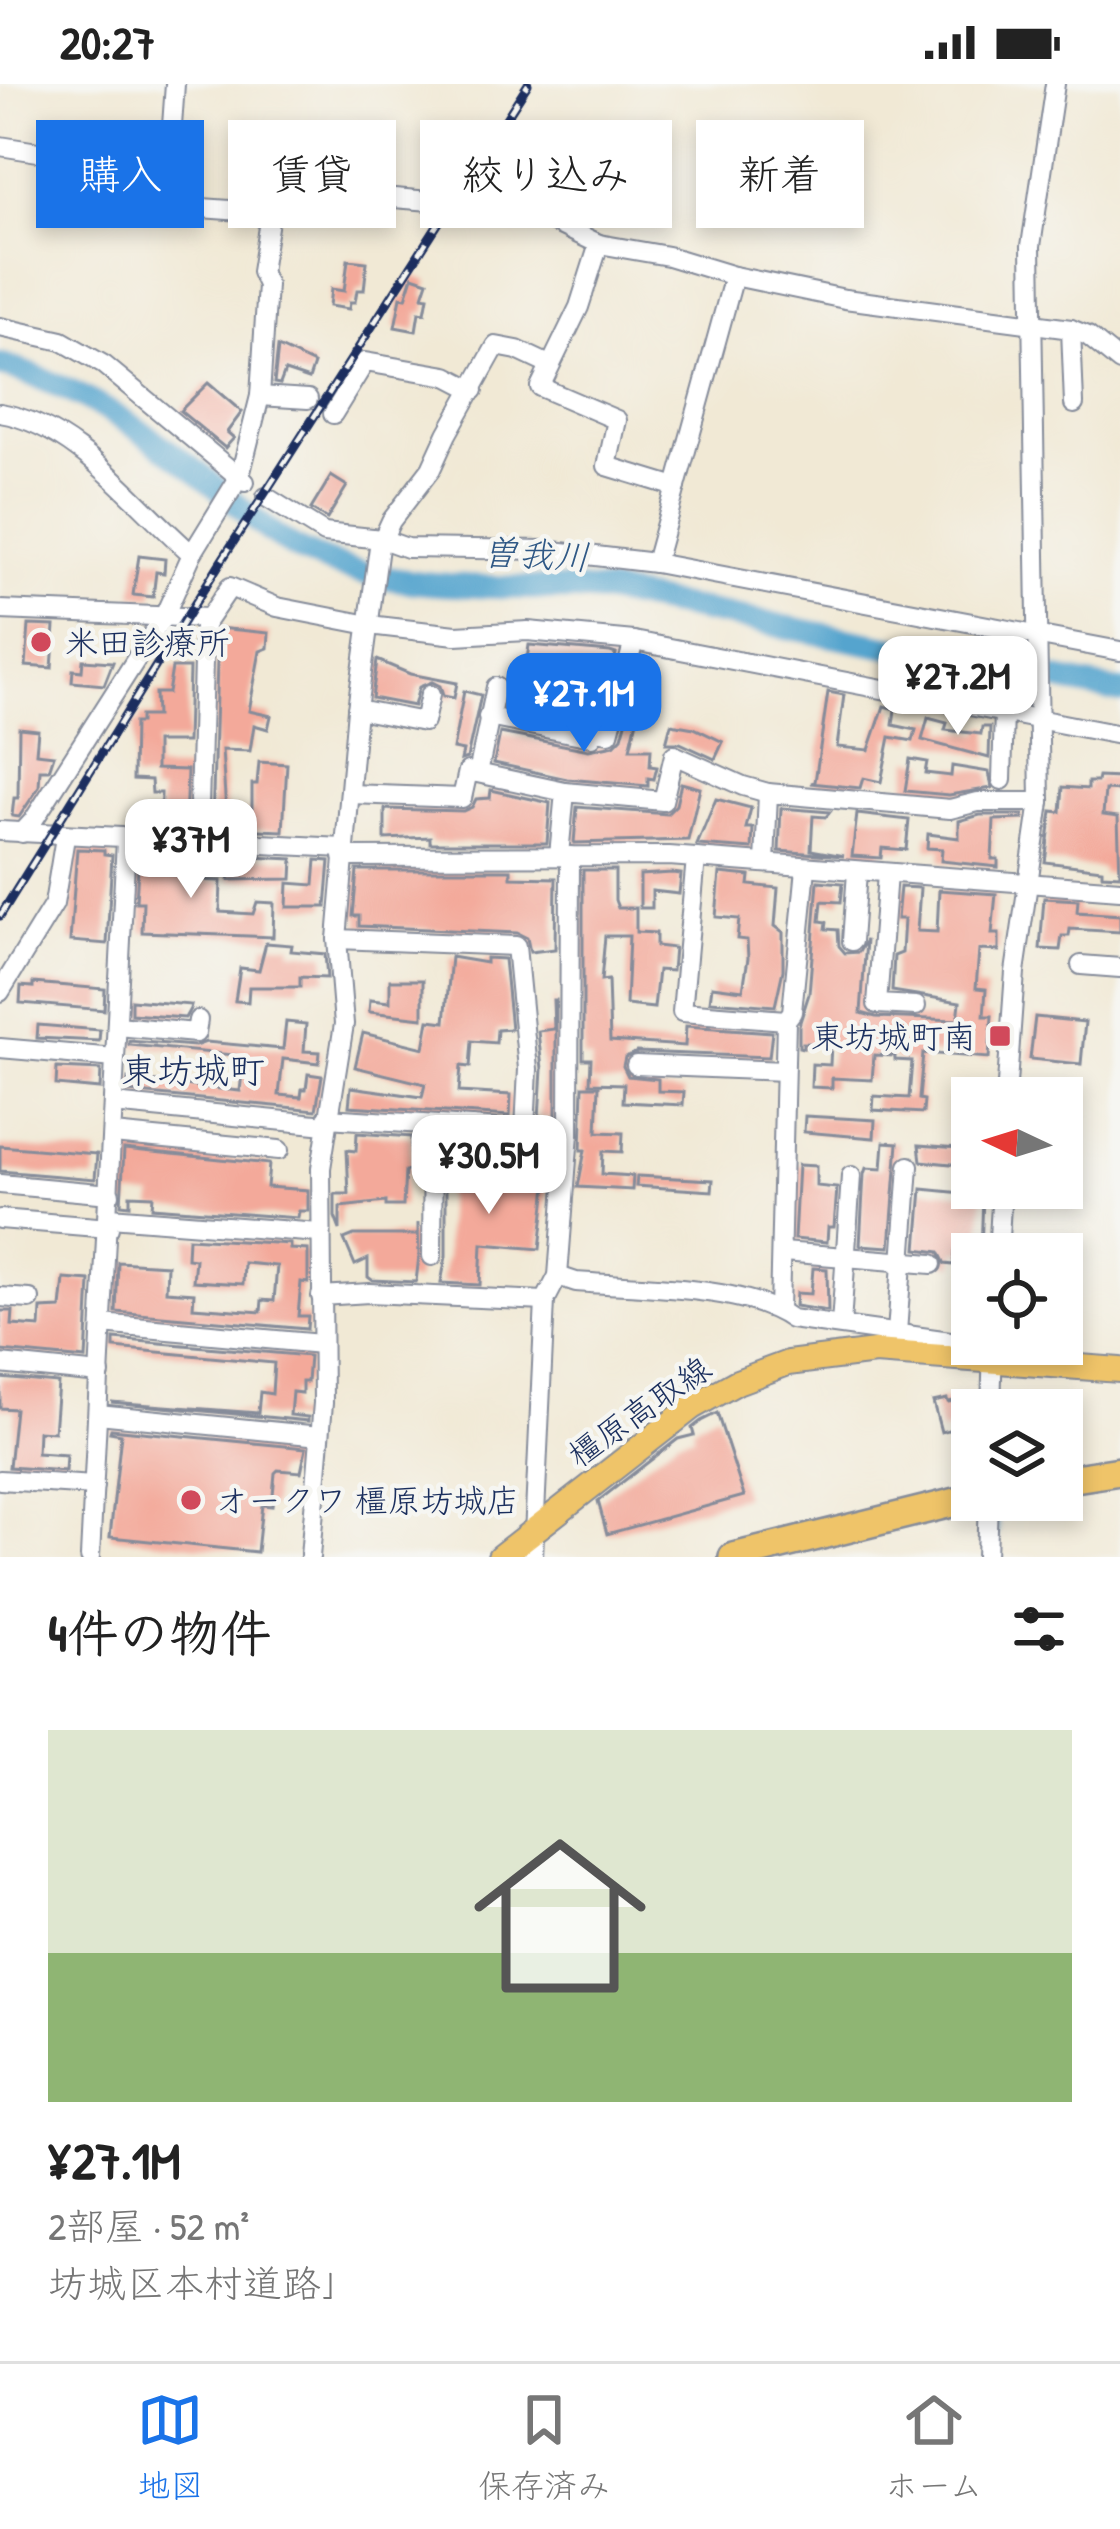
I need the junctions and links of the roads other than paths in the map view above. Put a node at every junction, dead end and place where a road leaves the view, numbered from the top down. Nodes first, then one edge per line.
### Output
1 (175, 84) edge
2 (1055, 84) edge
3 (172, 120) edge
4 (0, 146) edge
5 (396, 198) edge
6 (228, 210) edge
7 (268, 228) edge
8 (599, 244) junction
9 (734, 276) junction
10 (1034, 321) junction
11 (0, 327) edge
12 (1071, 329) junction
13 (1120, 362) edge
14 (549, 365) junction
15 (474, 390) junction
16 (260, 396) junction
17 (308, 399) dead end
18 (1074, 404) dead end
19 (0, 413) edge
20 (333, 414) dead end
21 (240, 482) junction
22 (676, 487) junction
23 (266, 497) dead end
24 (381, 543) junction
25 (194, 551) junction
26 (655, 563) junction
27 (0, 610) edge
28 (165, 614) junction
29 (207, 618) junction
30 (369, 622) junction
31 (1040, 638) junction
32 (634, 640) junction
33 (1120, 651) edge
34 (496, 687) dead end
35 (430, 695) dead end
36 (357, 709) junction
37 (1004, 711) junction
38 (1041, 715) junction
39 (488, 717) junction
40 (1120, 736) edge
41 (478, 773) junction
42 (1002, 779) dead end
43 (565, 792) junction
44 (767, 793) junction
45 (350, 794) junction
46 (1040, 802) junction
47 (0, 831) edge
48 (22, 832) junction
49 (65, 837) junction
50 (126, 839) junction
51 (198, 843) junction
52 (344, 853) junction
53 (565, 856) junction
54 (696, 858) junction
55 (765, 863) junction
56 (806, 868) junction
57 (857, 872) junction
58 (887, 874) junction
59 (1027, 881) junction
60 (1120, 890) edge
61 (337, 939) junction
62 (852, 941) dead end
63 (1081, 965) dead end
64 (1120, 968) edge
65 (0, 992) edge
66 (916, 1006) dead end
67 (198, 1020) dead end
68 (786, 1020) junction
69 (117, 1026) junction
70 (0, 1048) edge
71 (116, 1058) junction
72 (636, 1065) dead end
73 (784, 1071) junction
74 (1008, 1077) edge
75 (113, 1104) junction
76 (326, 1121) junction
77 (434, 1125) junction
78 (471, 1127) junction
79 (525, 1130) junction
80 (569, 1133) junction
81 (112, 1134) junction
82 (279, 1150) dead end
83 (909, 1166) dead end
84 (468, 1175) dead end
85 (851, 1176) dead end
86 (0, 1184) edge
87 (110, 1194) junction
88 (0, 1219) edge
89 (109, 1223) junction
90 (319, 1234) junction
91 (783, 1252) junction
92 (432, 1256) dead end
93 (846, 1257) junction
94 (902, 1261) junction
95 (932, 1264) dead end
96 (558, 1276) junction
97 (320, 1296) junction
98 (0, 1297) edge
99 (30, 1299) dead end
100 (545, 1301) junction
101 (779, 1311) junction
102 (102, 1324) junction
103 (842, 1325) junction
104 (897, 1333) junction
105 (951, 1341) edge
106 (321, 1344) junction
107 (951, 1353) edge
108 (0, 1364) edge
109 (1083, 1365) edge
110 (1120, 1370) edge
111 (100, 1374) junction
112 (98, 1414) junction
113 (320, 1436) junction
114 (1120, 1471) edge
115 (1083, 1477) edge
116 (0, 1480) edge
117 (94, 1486) junction
118 (951, 1503) edge
119 (987, 1521) edge
120 (536, 1527) junction
121 (90, 1557) edge
122 (310, 1557) edge
123 (500, 1557) edge
124 (533, 1557) edge
125 (733, 1557) edge
126 (986, 1557) edge

1 - 3 street
2 - 10 street
4 - 6 street
5 - 8 street
7 - 16 street
8 - 9 street
8 - 14 street
9 - 10 street
9 - 22 street
10 - 12 street
10 - 31 street
11 - 21 street
12 - 13 street
12 - 18 street
14 - 15 street
14 - 22 street
15 - 20 street
15 - 24 street
16 - 17 street
16 - 21 street
19 - 25 street
21 - 25 street
22 - 26 street
23 - 24 street
24 - 26 street
24 - 30 street
25 - 28 street
26 - 31 street
27 - 28 street
28 - 29 street
28 - 48 street
29 - 30 street
29 - 51 street
30 - 32 street
30 - 36 street
31 - 33 street
31 - 38 street
32 - 37 street
32 - 39 street
34 - 39 street
35 - 36 street
36 - 45 street
37 - 38 street
37 - 42 street
38 - 40 street
38 - 46 street
39 - 41 street
41 - 43 street
41 - 45 street
43 - 44 street
43 - 53 street
44 - 46 street
44 - 55 street
45 - 52 street
46 - 59 street
47 - 48 street
48 - 49 street
49 - 50 street
49 - 65 street
50 - 51 street
50 - 69 street
51 - 52 street
52 - 53 street
52 - 61 street
53 - 54 street
53 - 80 street
54 - 55 street
54 - 68 street
55 - 56 street
56 - 57 street
56 - 68 street
57 - 58 street
57 - 62 street
58 - 59 street
58 - 66 street
59 - 60 street
59 - 74 street
61 - 76 street
61 - 79 street
63 - 64 street
67 - 69 street
68 - 73 street
69 - 71 street
70 - 71 street
71 - 75 street
72 - 73 street
73 - 91 street
75 - 76 street
75 - 81 street
76 - 77 street
76 - 90 street
77 - 78 street
77 - 92 street
78 - 79 street
78 - 84 street
79 - 80 street
80 - 96 street
81 - 82 street
81 - 87 street
83 - 94 street
85 - 93 street
86 - 87 street
87 - 89 street
88 - 89 street
89 - 90 street
89 - 102 street
90 - 97 street
91 - 93 street
91 - 101 street
93 - 94 street
93 - 103 street
94 - 95 street
94 - 104 street
96 - 100 street
96 - 101 street
97 - 100 street
97 - 106 street
98 - 99 street
100 - 120 street
101 - 103 street
102 - 106 street
102 - 111 street
103 - 104 street
104 - 105 street
106 - 113 street
107 - 120 main road, 橿原高取線
108 - 111 street
109 - 110 main road, 橿原高取線
111 - 112 street
112 - 113 street
112 - 117 street
113 - 122 street
114 - 115 highway
116 - 117 street
117 - 121 street
118 - 125 highway
119 - 126 street
120 - 123 main road, 橿原高取線
120 - 124 street

